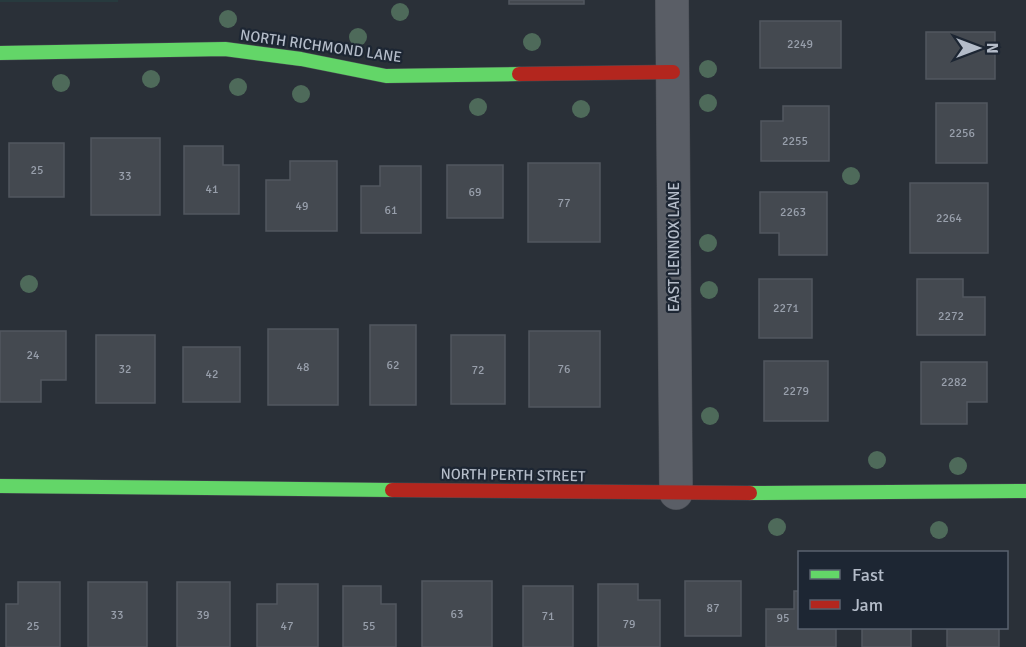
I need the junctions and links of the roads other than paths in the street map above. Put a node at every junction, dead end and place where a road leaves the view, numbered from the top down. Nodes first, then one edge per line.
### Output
1 (672, 0) edge
2 (0, 52) edge
3 (673, 72) junction
4 (0, 486) edge
5 (1026, 491) edge
6 (676, 493) junction

1 - 3 street, EAST LENNOX LANE
2 - 3 street, NORTH RICHMOND LANE
3 - 6 street, EAST LENNOX LANE
4 - 6 street, NORTH PERTH STREET
5 - 6 street, NORTH PERTH STREET

